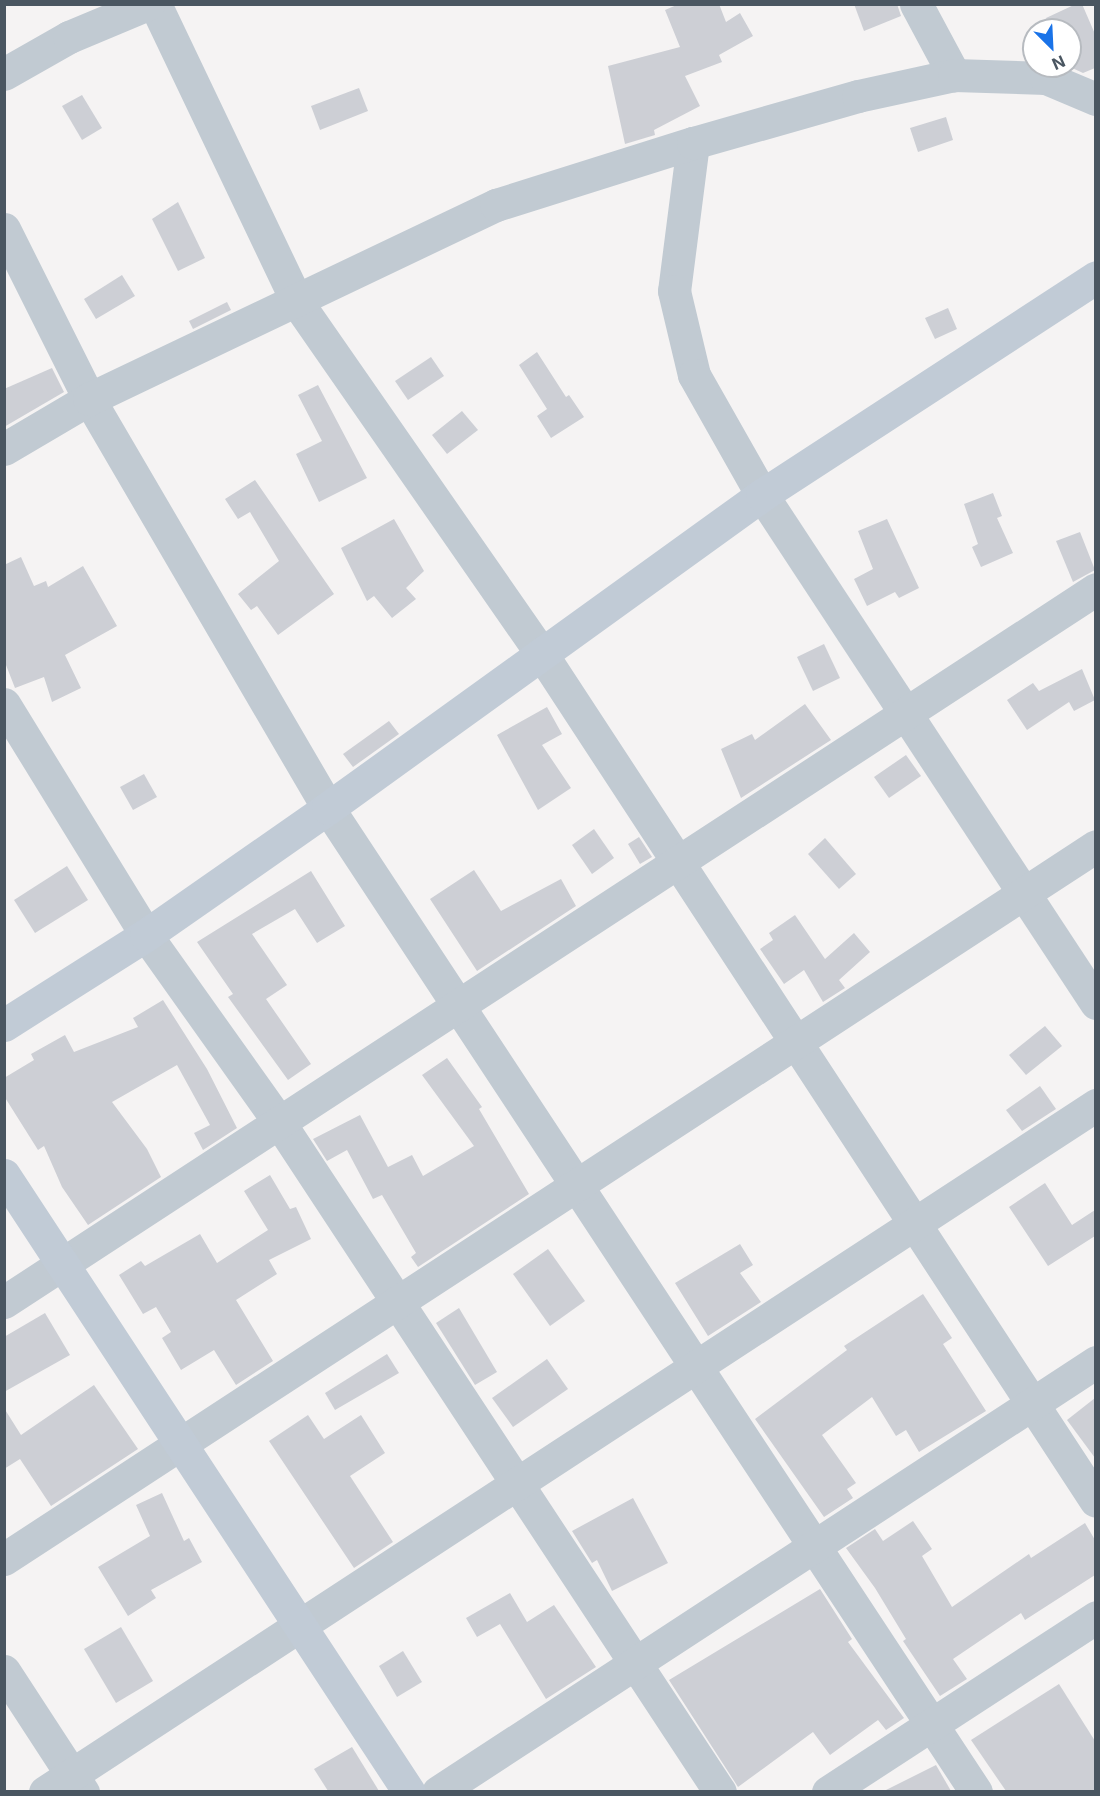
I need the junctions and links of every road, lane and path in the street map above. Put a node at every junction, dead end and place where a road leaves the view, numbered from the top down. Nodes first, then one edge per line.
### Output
1 (148, 4) edge
2 (155, 4) edge
3 (916, 4) edge
4 (4, 74) edge
5 (954, 75) junction
6 (1095, 99) edge
7 (693, 143) junction
8 (4, 229) edge
9 (1095, 277) edge
10 (297, 302) junction
11 (89, 399) junction
12 (4, 449) edge
13 (762, 495) junction
14 (1095, 589) edge
15 (541, 653) junction
16 (4, 704) edge
17 (906, 713) junction
18 (328, 808) junction
19 (1095, 846) edge
20 (677, 863) junction
21 (1023, 893) junction
22 (146, 935) junction
23 (1095, 1003) edge
24 (460, 1004) junction
25 (4, 1025) edge
26 (795, 1042) junction
27 (1095, 1105) edge
28 (279, 1122) junction
29 (4, 1175) edge
30 (578, 1184) junction
31 (914, 1224) junction
32 (63, 1264) junction
33 (4, 1302) edge
34 (398, 1302) junction
35 (1095, 1362) edge
36 (697, 1365) junction
37 (1032, 1403) junction
38 (181, 1444) junction
39 (517, 1483) junction
40 (1095, 1501) edge
41 (815, 1545) junction
42 (4, 1559) edge
43 (1095, 1617) edge
44 (299, 1625) junction
45 (635, 1662) junction
46 (4, 1671) edge
47 (932, 1724) junction
48 (78, 1783) edge
49 (45, 1791) edge
50 (409, 1791) edge
51 (438, 1791) edge
52 (720, 1791) edge
53 (828, 1791) edge
54 (976, 1791) edge

1 - 4 street
2 - 10 street
3 - 5 street
5 - 6 street
5 - 7 street
7 - 10 street
7 - 13 street
8 - 11 street
9 - 13 main road
10 - 11 street
10 - 15 street
11 - 12 street
11 - 18 street
13 - 15 main road
13 - 17 street
14 - 17 street
15 - 18 main road
15 - 20 street
16 - 22 street
17 - 20 street
17 - 21 street
18 - 22 main road
18 - 24 street
19 - 21 street
20 - 24 street
20 - 26 street
21 - 23 street
21 - 26 street
22 - 25 main road
22 - 28 street
24 - 28 street
24 - 30 street
26 - 30 street
26 - 31 street
27 - 31 street
28 - 32 street
28 - 34 street
29 - 32 main road
30 - 34 street
30 - 36 street
31 - 36 street
31 - 37 street
32 - 33 street
32 - 38 main road
34 - 38 street
34 - 39 street
35 - 37 street
36 - 39 street
36 - 41 street
37 - 40 street
37 - 41 street
38 - 42 street
38 - 44 main road
39 - 44 street
39 - 45 street
41 - 45 street
41 - 47 street
43 - 47 street
44 - 48 street
44 - 50 main road
45 - 51 street
45 - 52 street
46 - 48 street
47 - 53 street
47 - 54 street
48 - 49 street

